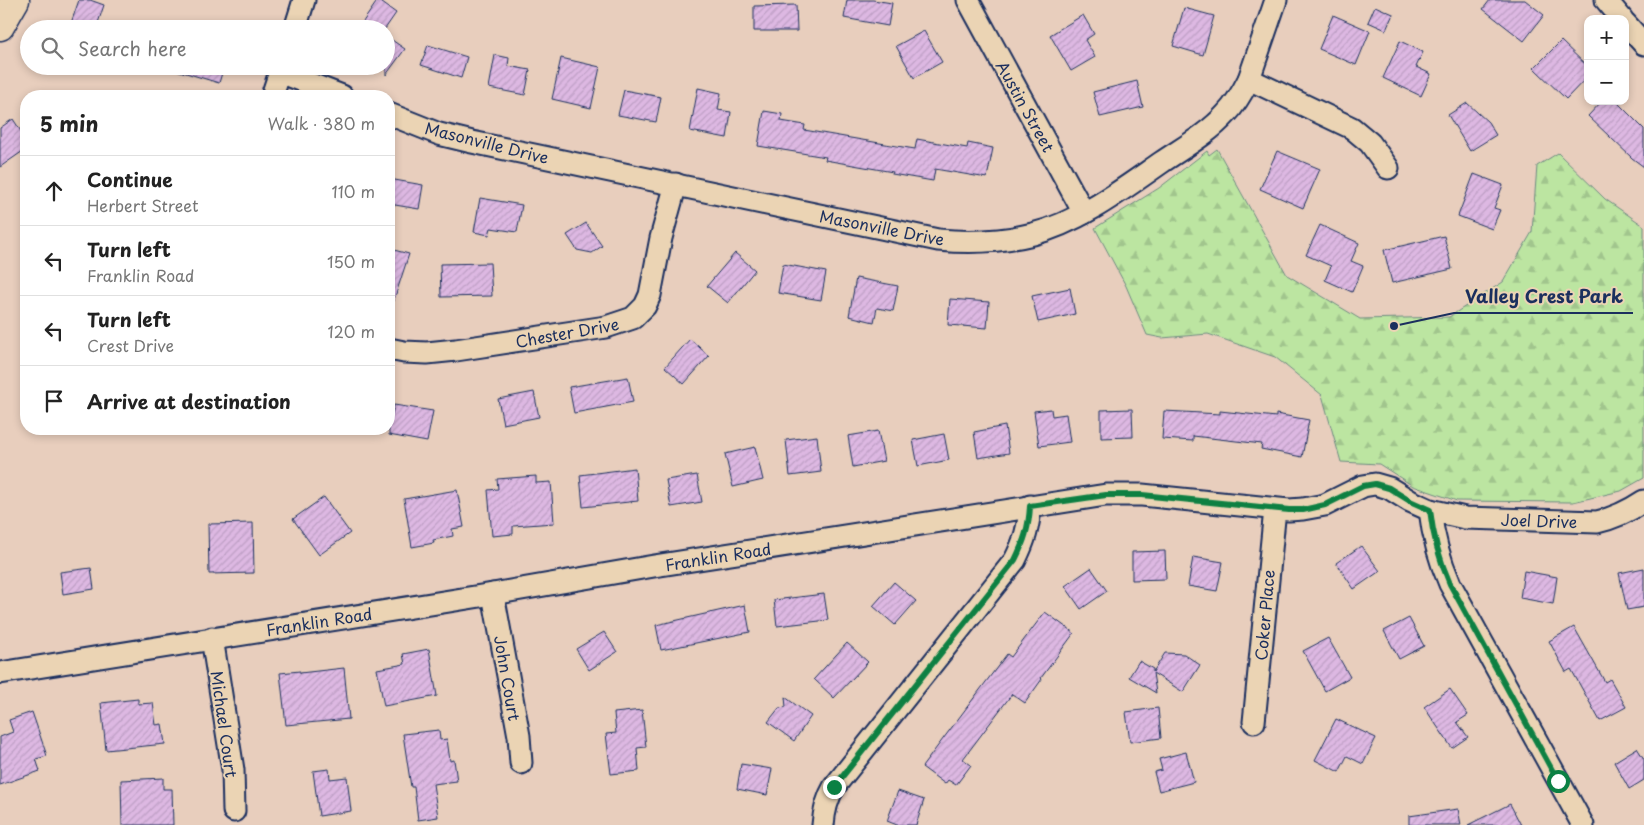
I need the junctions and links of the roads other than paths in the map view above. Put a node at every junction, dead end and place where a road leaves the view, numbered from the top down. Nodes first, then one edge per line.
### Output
1 (15, 0) edge
2 (304, 0) edge
3 (968, 0) edge
4 (1276, 0) edge
5 (1606, 0) edge
6 (1619, 15) edge
7 (298, 20) edge
8 (0, 26) edge
9 (1629, 27) edge
10 (1644, 44) edge
11 (279, 75) edge
12 (295, 75) edge
13 (1249, 79) junction
14 (274, 90) edge
15 (328, 90) edge
16 (395, 116) edge
17 (1388, 168) dead end
18 (676, 184) junction
19 (1084, 213) junction
20 (395, 350) edge
21 (1644, 501) edge
22 (1030, 506) junction
23 (1274, 508) junction
24 (1430, 510) junction
25 (494, 594) junction
26 (212, 638) junction
27 (0, 673) edge
28 (1254, 722) dead end
29 (521, 763) dead end
30 (234, 811) dead end
31 (823, 825) edge
32 (1583, 825) edge

1 - 8 main road
2 - 7 street
3 - 19 street, Austin Street
4 - 13 street, Masonville Drive
5 - 6 street
9 - 10 street
11 - 14 street
12 - 15 street
13 - 17 street
13 - 19 street, Masonville Drive
16 - 18 street, Masonville Drive
18 - 19 street, Masonville Drive
18 - 20 street, Chester Drive
21 - 24 street, Joel Drive
22 - 23 street, Franklin Road
22 - 25 street, Franklin Road
22 - 31 street
23 - 24 street, Franklin Road
23 - 28 street, Coker Place
24 - 32 street
25 - 26 street, Franklin Road
25 - 29 street, John Court
26 - 27 street, Franklin Road
26 - 30 street, Michael Court

